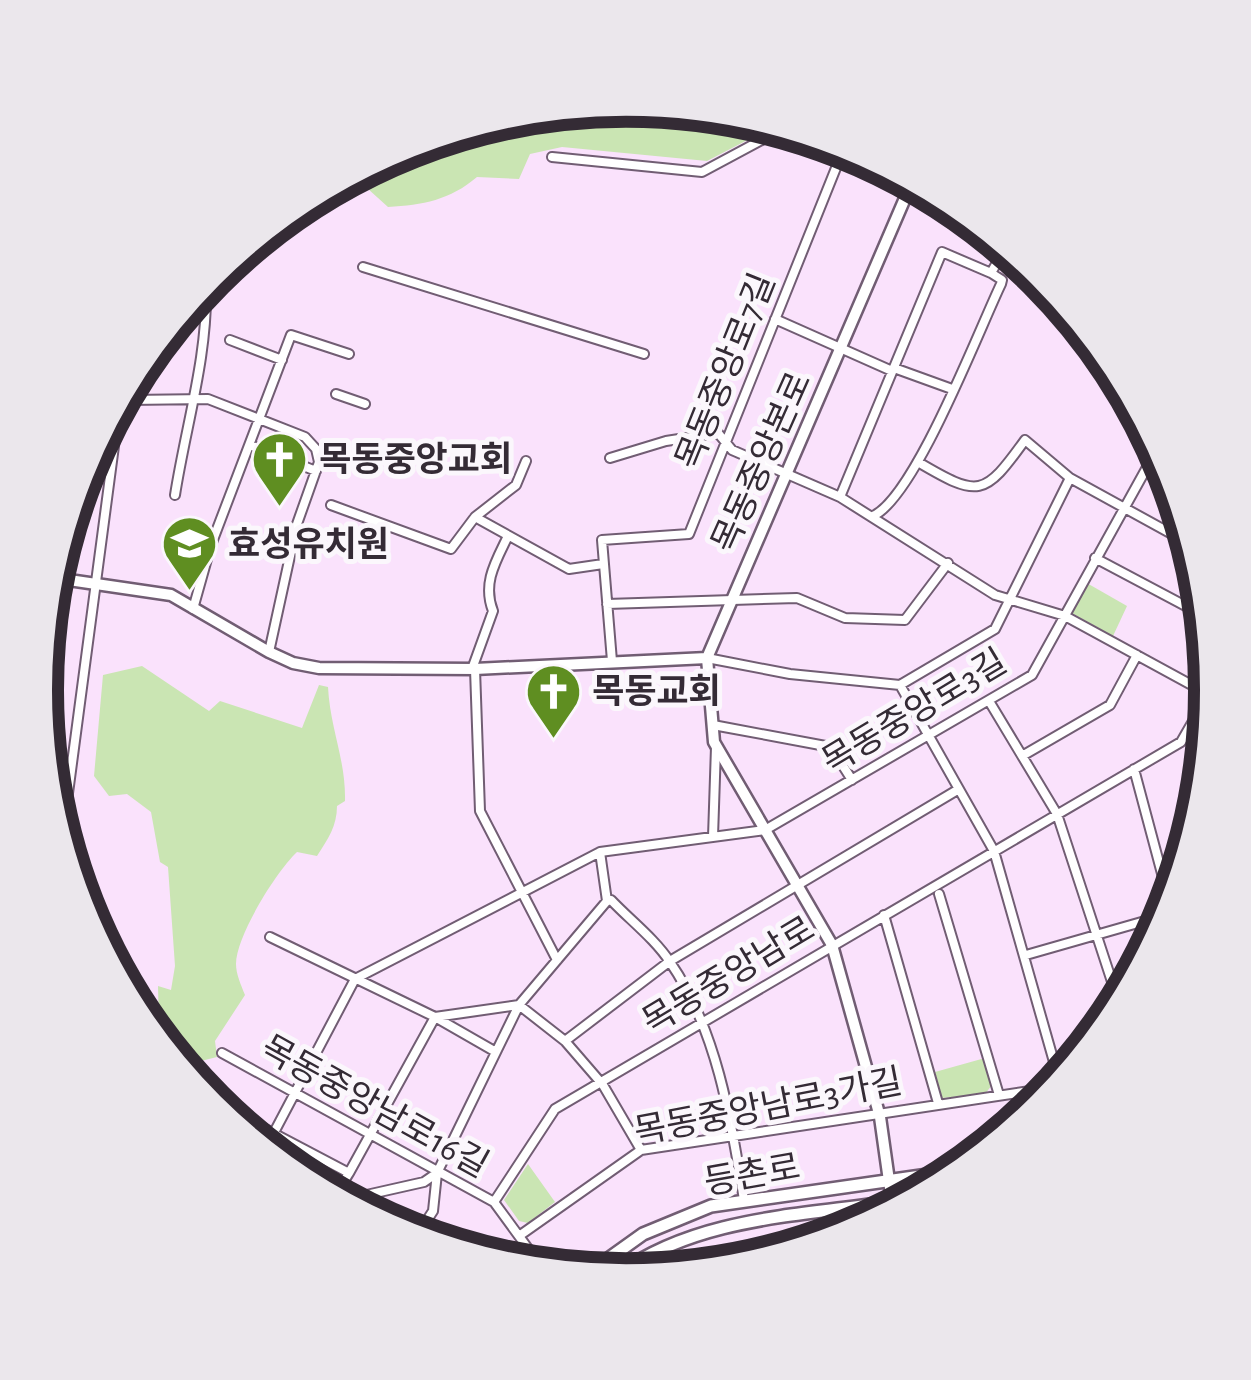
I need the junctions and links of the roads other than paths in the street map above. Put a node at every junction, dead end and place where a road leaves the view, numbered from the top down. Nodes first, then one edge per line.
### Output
1 (764, 139) edge
2 (552, 157) dead end
3 (838, 163) edge
4 (906, 196) edge
5 (998, 261) edge
6 (364, 266) dead end
7 (992, 273) junction
8 (206, 307) edge
9 (775, 319) junction
10 (230, 340) dead end
11 (840, 348) junction
12 (350, 354) dead end
13 (644, 354) dead end
14 (282, 360) junction
15 (893, 369) junction
16 (952, 389) junction
17 (336, 394) dead end
18 (190, 396) junction
19 (138, 399) edge
20 (365, 404) dead end
21 (260, 419) junction
22 (726, 441) junction
23 (115, 442) edge
24 (250, 446) junction
25 (610, 458) dead end
26 (526, 461) dead end
27 (918, 462) junction
28 (1147, 466) edge
29 (316, 471) junction
30 (786, 474) junction
31 (1070, 478) junction
32 (174, 495) dead end
33 (840, 497) junction
34 (331, 505) dead end
35 (1124, 508) junction
36 (873, 516) junction
37 (475, 517) junction
38 (1171, 534) edge
39 (508, 536) junction
40 (1095, 558) junction
41 (603, 564) junction
42 (948, 564) junction
43 (68, 580) edge
44 (96, 583) junction
45 (731, 597) junction
46 (1008, 600) junction
47 (607, 604) junction
48 (1188, 607) edge
49 (193, 609) junction
50 (1062, 615) junction
51 (269, 652) junction
52 (1137, 655) junction
53 (707, 658) junction
54 (612, 661) junction
55 (474, 669) junction
56 (900, 685) junction
57 (1194, 685) edge
58 (989, 701) junction
59 (1192, 724) edge
60 (712, 725) junction
61 (928, 736) junction
62 (716, 746) junction
63 (1022, 756) junction
64 (1134, 768) junction
65 (852, 780) junction
66 (959, 789) junction
67 (67, 798) edge
68 (1057, 814) junction
69 (765, 830) junction
70 (713, 837) junction
71 (994, 851) junction
72 (600, 852) junction
73 (1162, 875) edge
74 (798, 886) junction
75 (521, 893) junction
76 (939, 894) dead end
77 (606, 901) junction
78 (884, 915) junction
79 (1144, 921) edge
80 (1098, 934) junction
81 (270, 937) dead end
82 (832, 945) junction
83 (1026, 955) junction
84 (557, 960) junction
85 (670, 960) junction
86 (354, 979) junction
87 (1112, 982) edge
88 (519, 1005) junction
89 (435, 1016) junction
90 (702, 1023) junction
91 (565, 1041) junction
92 (496, 1052) junction
93 (222, 1054) dead end
94 (1055, 1063) edge
95 (600, 1081) junction
96 (1028, 1091) edge
97 (294, 1094) junction
98 (998, 1095) junction
99 (938, 1103) junction
100 (878, 1112) junction
101 (262, 1126) edge
102 (274, 1132) junction
103 (369, 1134) junction
104 (273, 1135) edge
105 (734, 1136) junction
106 (641, 1150) junction
107 (350, 1173) junction
108 (437, 1173) junction
109 (918, 1176) edge
110 (890, 1180) junction
111 (343, 1183) edge
112 (891, 1192) edge
113 (366, 1195) edge
114 (744, 1200) junction
115 (494, 1202) junction
116 (861, 1207) edge
117 (426, 1222) edge
118 (518, 1236) junction
119 (528, 1249) edge
120 (620, 1251) junction
121 (649, 1257) edge
122 (610, 1258) edge
123 (622, 1258) edge

1 - 2 street
3 - 9 street, 목동중앙로7길
4 - 11 street, 목동중앙본로
5 - 7 street
6 - 13 street
7 - 15 street
7 - 16 street
8 - 18 street
9 - 11 street, 목동중앙본로
9 - 22 street, 목동중앙로7길
10 - 14 street
11 - 15 street, 목동중앙본로
11 - 30 street, 목동중앙본로
12 - 14 street
14 - 21 street
15 - 16 street, 목동중앙본로
15 - 33 street
16 - 27 street
17 - 20 street
18 - 19 street
18 - 21 street
18 - 32 street
21 - 24 street
21 - 29 street
22 - 25 street
22 - 30 street
22 - 41 street, 목동중앙로7길
23 - 44 street
24 - 29 street
24 - 49 street
26 - 37 street
27 - 31 street
27 - 36 street
28 - 35 street, 목동중앙로3길
29 - 51 street
30 - 33 street
30 - 45 street, 목동중앙본로
31 - 35 street
31 - 46 street
33 - 36 street
34 - 37 street
35 - 38 street
35 - 40 street, 목동중앙로3길
36 - 42 street
37 - 39 street
39 - 41 street
39 - 55 street
40 - 48 street
40 - 50 street, 목동중앙로3길
41 - 47 street
42 - 45 street
42 - 46 street
43 - 44 street
44 - 49 street
44 - 67 street
45 - 47 street, 목동중앙본로
45 - 53 street, 목동중앙본로
46 - 50 street
46 - 56 street
47 - 54 street
49 - 51 street
50 - 52 street
50 - 58 street, 목동중앙로3길
51 - 55 street
52 - 57 street
52 - 63 street
53 - 54 street
53 - 56 street
53 - 60 street
54 - 55 street
55 - 75 street
56 - 61 street
58 - 61 street, 목동중앙로3길
58 - 63 street
59 - 64 street, 목동중앙남로
60 - 62 street
60 - 65 street
61 - 65 street, 목동중앙로3길
61 - 66 street
62 - 69 street
62 - 70 street
63 - 68 street
64 - 68 street, 목동중앙남로
64 - 73 street
65 - 69 street, 목동중앙로3길
66 - 71 street
66 - 74 street
68 - 71 street, 목동중앙남로
68 - 80 street
69 - 70 street
69 - 74 street
70 - 72 street
71 - 78 street, 목동중앙남로
71 - 83 street
72 - 75 street
72 - 77 street
74 - 82 street
74 - 85 street
75 - 84 street
75 - 86 street
76 - 98 street
77 - 84 street
77 - 85 street
78 - 82 street, 목동중앙남로
78 - 99 street
79 - 80 street
80 - 83 street
80 - 87 street
81 - 86 street
82 - 90 street, 목동중앙남로
82 - 100 street
83 - 94 street
84 - 88 street
85 - 90 street
85 - 91 street
86 - 89 street
86 - 97 street
88 - 89 street
88 - 91 street
88 - 92 street
89 - 92 street
89 - 103 street
90 - 95 street, 목동중앙남로
90 - 105 street
91 - 95 street
92 - 108 street
93 - 97 street, 목동중앙남로16길
95 - 106 street
95 - 115 street, 목동중앙남로
96 - 98 street, 목동중앙남로3가길
97 - 102 street
97 - 103 street, 목동중앙남로16길
98 - 99 street, 목동중앙남로3가길
99 - 100 street, 목동중앙남로3가길
100 - 105 street, 목동중앙남로3가길
100 - 110 street
101 - 102 street
102 - 104 street
102 - 107 street
103 - 107 street
103 - 108 street, 목동중앙남로16길
105 - 106 street, 목동중앙남로3가길
105 - 114 street
106 - 118 street, 목동중앙남로3가길
107 - 111 street
108 - 113 street
108 - 115 street, 목동중앙남로16길
108 - 117 street
109 - 110 main road, 등촌로
110 - 112 street
110 - 114 main road, 등촌로
114 - 120 main road, 등촌로
115 - 118 street, 목동중앙남로16길
116 - 121 main road, 등촌로
118 - 119 street, 목동중앙남로16길
120 - 122 main road, 등촌로
120 - 123 street

